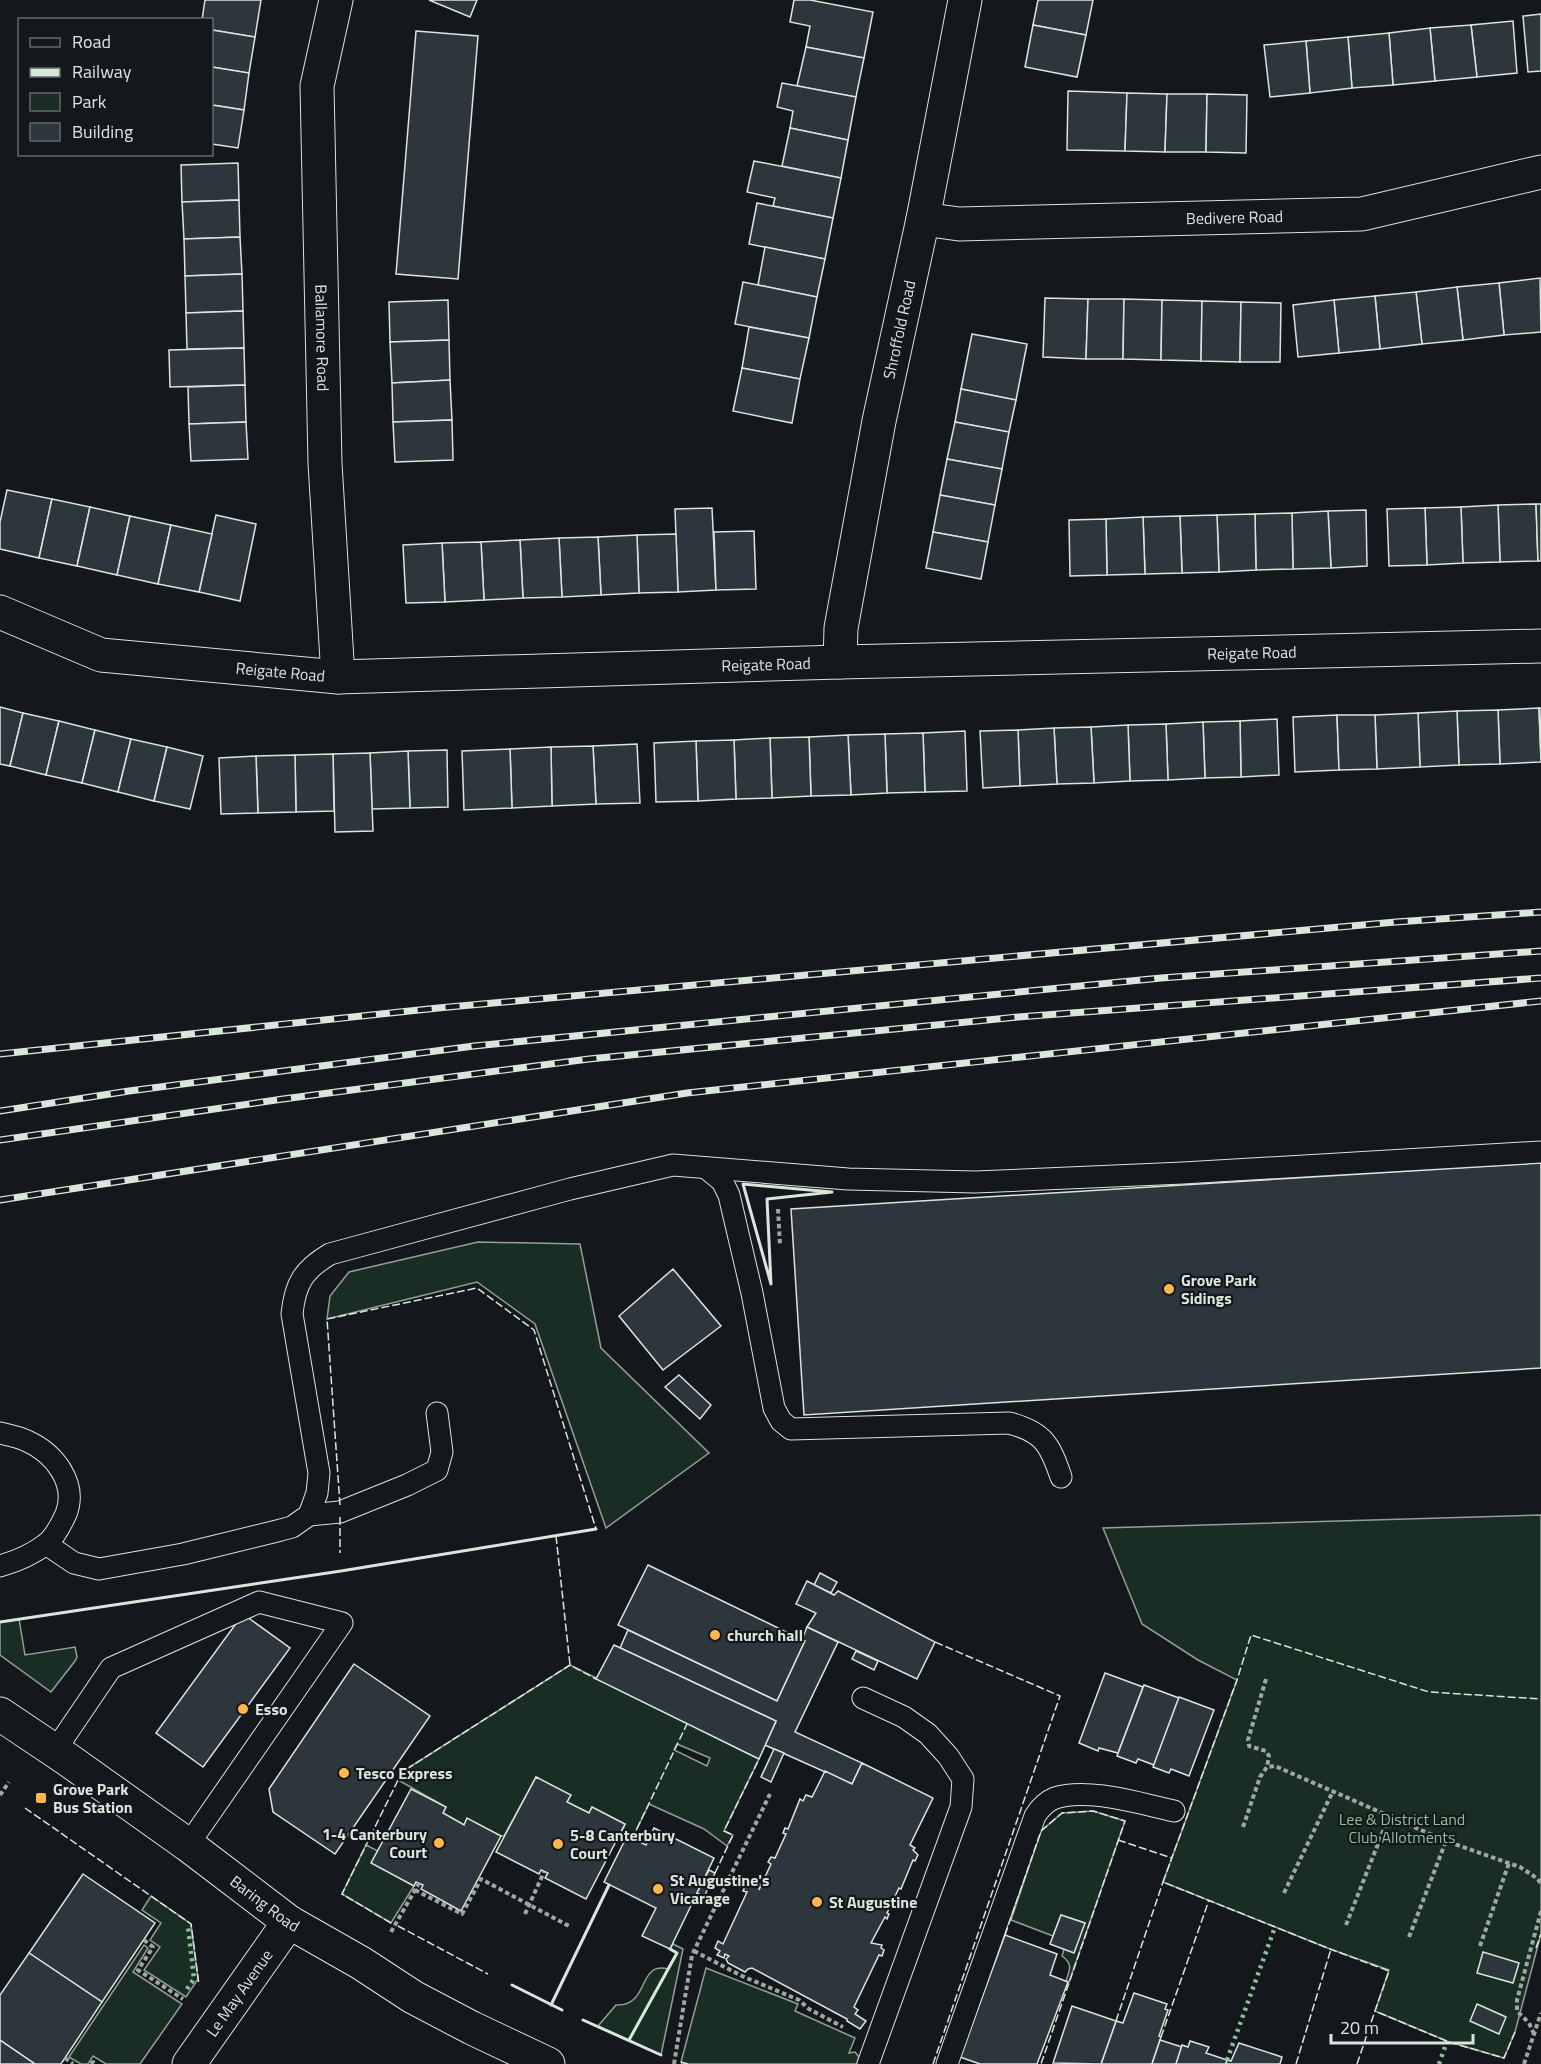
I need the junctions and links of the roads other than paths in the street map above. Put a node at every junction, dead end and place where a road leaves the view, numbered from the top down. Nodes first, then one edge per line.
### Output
1 (336, 0) edge
2 (965, 0) edge
3 (1541, 172) edge
4 (923, 219) junction
5 (0, 612) edge
6 (1541, 646) edge
7 (840, 662) junction
8 (338, 677) junction
9 (1541, 1152) edge
10 (706, 1167) junction
11 (436, 1413) dead end
12 (0, 1433) edge
13 (1061, 1477) dead end
14 (309, 1515) junction
15 (46, 1544) junction
16 (0, 1566) edge
17 (863, 1698) dead end
18 (0, 1714) edge
19 (54, 1752) junction
20 (1174, 1811) dead end
21 (188, 1845) junction
22 (289, 1922) junction
23 (189, 2064) edge
24 (548, 2064) edge
25 (868, 2064) edge
26 (946, 2064) edge

1 - 8 street, Ballamore Road
2 - 4 street, Shroffold Road
3 - 4 street, Bedivere Road
4 - 7 street, Shroffold Road
5 - 8 street, Reigate Road
6 - 7 street, Reigate Road
7 - 8 street, Reigate Road
9 - 10 lane
10 - 13 lane
10 - 14 lane
11 - 14 lane
12 - 15 lane
14 - 15 lane
15 - 16 lane
17 - 25 lane
18 - 19 street, Baring Road
19 - 21 street, Baring Road
19 - 21 lane
20 - 26 lane
21 - 22 street, Baring Road
22 - 23 street, Le May Avenue
22 - 24 street, Baring Road

